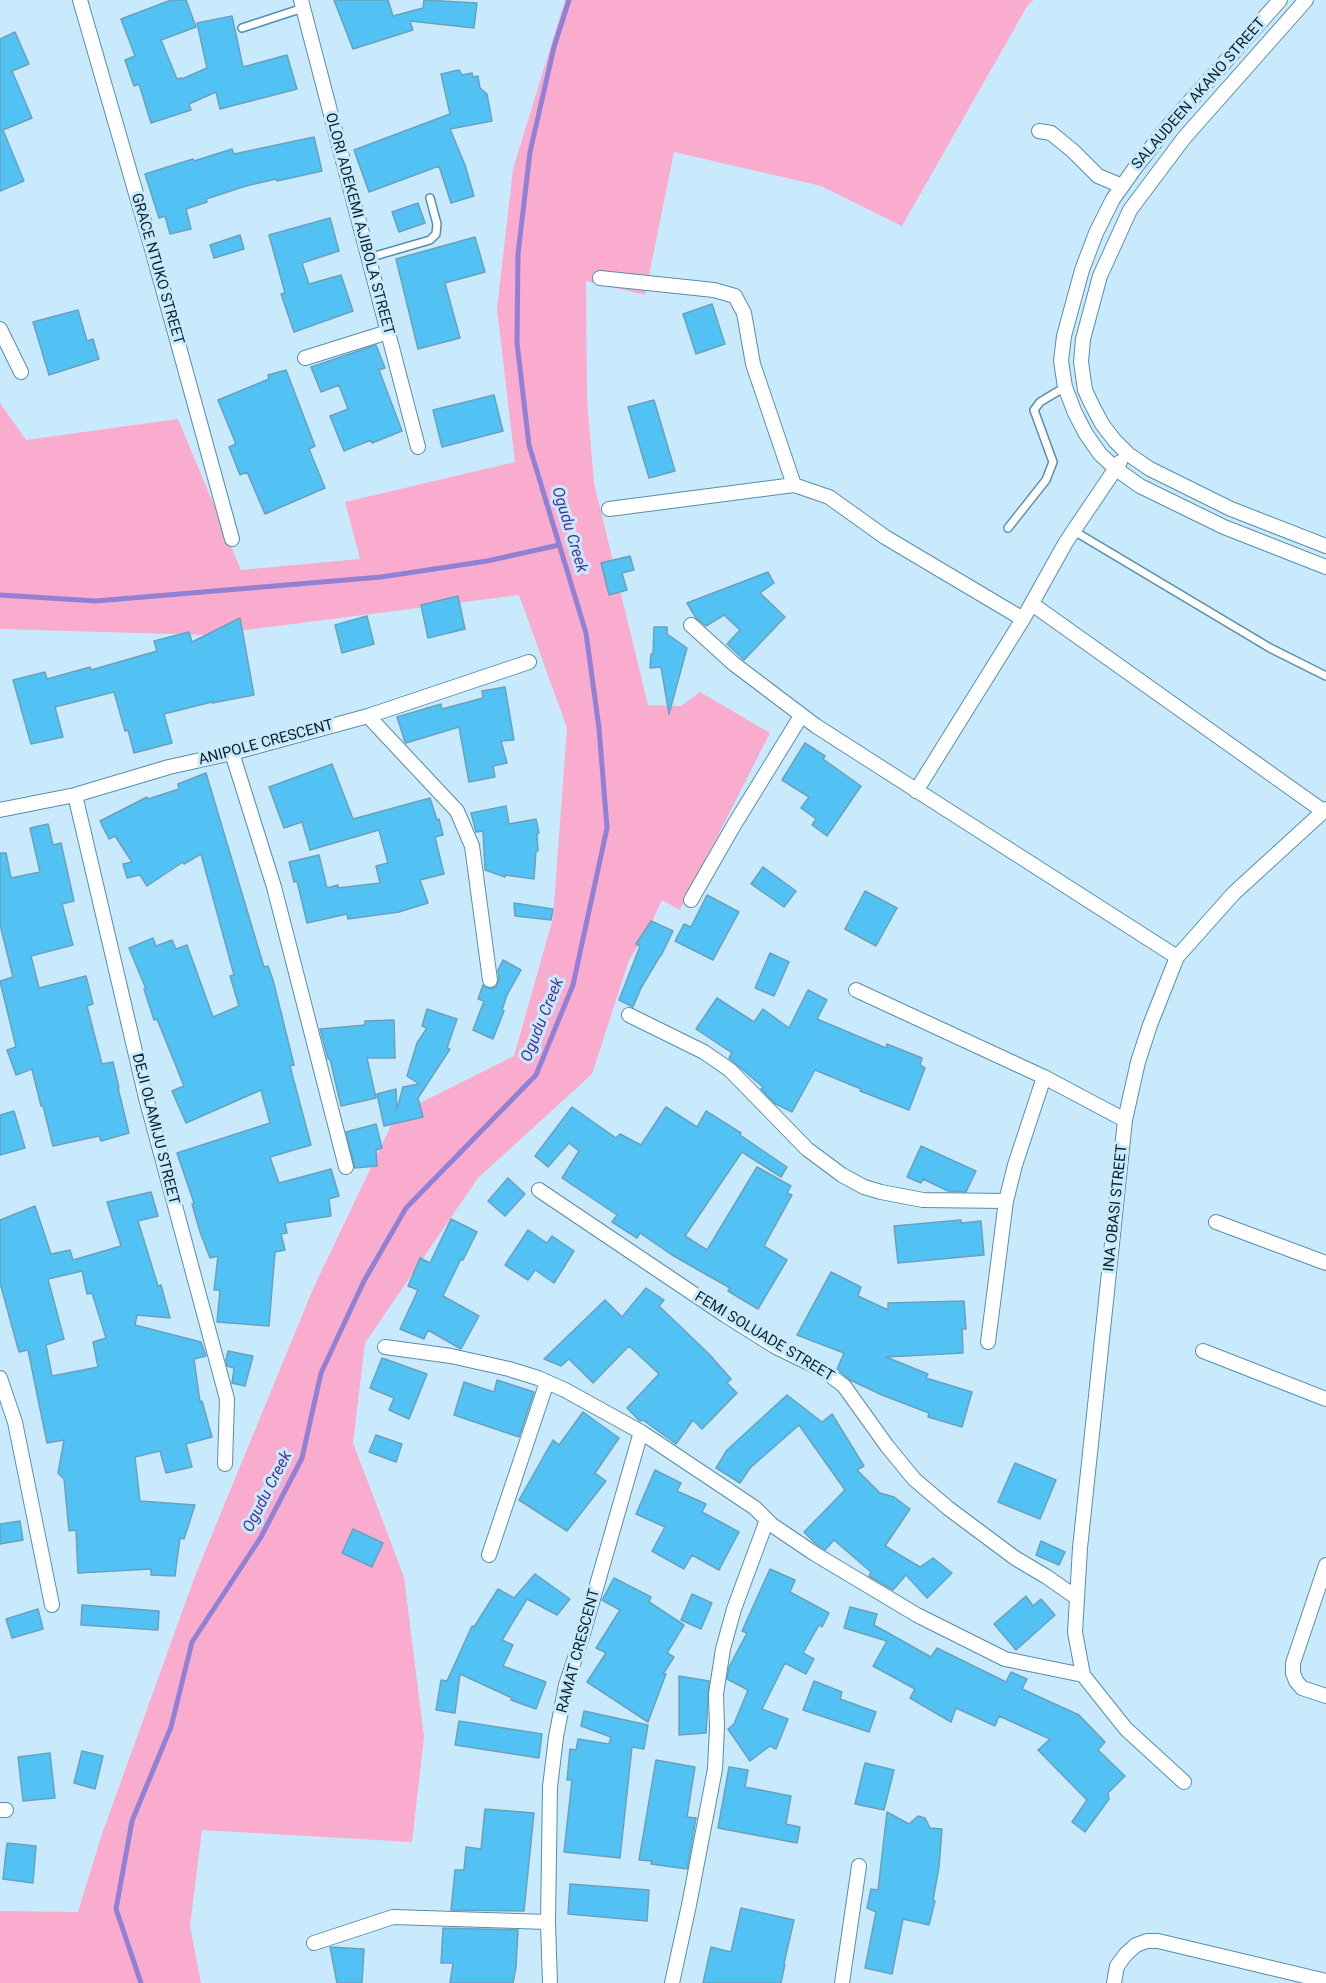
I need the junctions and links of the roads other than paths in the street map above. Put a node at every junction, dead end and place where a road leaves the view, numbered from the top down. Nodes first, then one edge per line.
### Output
1 (80, 0) edge
2 (1280, 0) edge
3 (1306, 0) edge
4 (302, 4) edge
5 (242, 28) dead end
6 (1039, 131) dead end
7 (1122, 186) junction
8 (430, 198) dead end
9 (368, 258) junction
10 (600, 278) dead end
11 (0, 329) edge
12 (388, 332) junction
13 (1062, 352) junction
14 (1081, 355) junction
15 (305, 358) dead end
16 (21, 372) dead end
17 (1065, 387) junction
18 (418, 447) dead end
19 (1126, 453) junction
20 (1116, 469) junction
21 (794, 484) junction
22 (609, 509) dead end
23 (1008, 528) dead end
24 (1074, 531) junction
25 (232, 539) dead end
26 (1326, 546) edge
27 (1326, 567) edge
28 (1032, 604) junction
29 (1023, 619) junction
30 (692, 625) dead end
31 (529, 662) dead end
32 (1326, 676) edge
33 (368, 716) junction
34 (801, 716) junction
35 (232, 753) junction
36 (916, 791) junction
37 (75, 795) junction
38 (0, 810) edge
39 (1325, 810) edge
40 (691, 900) dead end
41 (1177, 957) junction
42 (490, 980) dead end
43 (856, 990) dead end
44 (629, 1015) dead end
45 (1044, 1077) junction
46 (1125, 1120) junction
47 (346, 1167) dead end
48 (538, 1190) dead end
49 (1006, 1201) junction
50 (1216, 1222) dead end
51 (1326, 1263) edge
52 (988, 1342) dead end
53 (385, 1347) dead end
54 (1203, 1351) dead end
55 (0, 1378) edge
56 (547, 1382) junction
57 (1326, 1399) edge
58 (641, 1432) junction
59 (225, 1464) dead end
60 (767, 1520) junction
61 (489, 1555) dead end
62 (1326, 1565) edge
63 (1077, 1598) junction
64 (52, 1605) dead end
65 (1083, 1676) junction
66 (1326, 1696) edge
67 (1184, 1782) dead end
68 (859, 1866) dead end
69 (548, 1922) junction
70 (314, 1943) dead end
71 (1326, 1981) edge
72 (550, 1983) edge
73 (672, 1983) edge
74 (842, 1983) edge
75 (1114, 1983) edge

1 - 25 street, GRACE NTUKO STREET
2 - 7 street, SALAUDEEN AKANO STREET
3 - 14 street
4 - 5 lane
4 - 9 street, OLORI ADEKEMI AJIBOLA STREET
6 - 7 street
7 - 13 street, SALAUDEEN AKANO STREET
8 - 9 lane
9 - 12 street, OLORI ADEKEMI AJIBOLA STREET
10 - 21 street
11 - 16 street
12 - 15 street
12 - 18 street, OLORI ADEKEMI AJIBOLA STREET
13 - 14 street
13 - 17 street, SALAUDEEN AKANO STREET
14 - 19 street
17 - 20 street, SALAUDEEN AKANO STREET
17 - 23 lane
19 - 20 street
19 - 26 street
20 - 24 street
20 - 27 street, SALAUDEEN AKANO STREET
21 - 22 street
21 - 29 street
24 - 28 street
24 - 32 lane
28 - 29 street
28 - 39 street
29 - 36 street
30 - 34 street
31 - 33 street, ANIPOLE CRESCENT
33 - 35 street, ANIPOLE CRESCENT
33 - 42 street
34 - 36 street
34 - 40 street
35 - 37 street, ANIPOLE CRESCENT
35 - 47 street
36 - 41 street
37 - 38 street, ANIPOLE CRESCENT
37 - 59 street, DEJI OLAMIJU STREET
39 - 41 street, INA OBASI STREET
41 - 46 street, INA OBASI STREET
43 - 45 street
44 - 49 street
45 - 46 street
45 - 49 street
46 - 63 street, INA OBASI STREET
48 - 63 street, FEMI SOLUADE STREET
49 - 52 street
50 - 51 street
53 - 56 street
54 - 57 street
55 - 64 street
56 - 58 street
56 - 61 street
58 - 60 street
58 - 69 street, RAMAT CRESCENT
60 - 65 street
60 - 73 street
62 - 66 street
63 - 65 street, INA OBASI STREET
65 - 67 street
68 - 74 street
69 - 70 street
69 - 72 street, RAMAT CRESCENT
71 - 75 street

